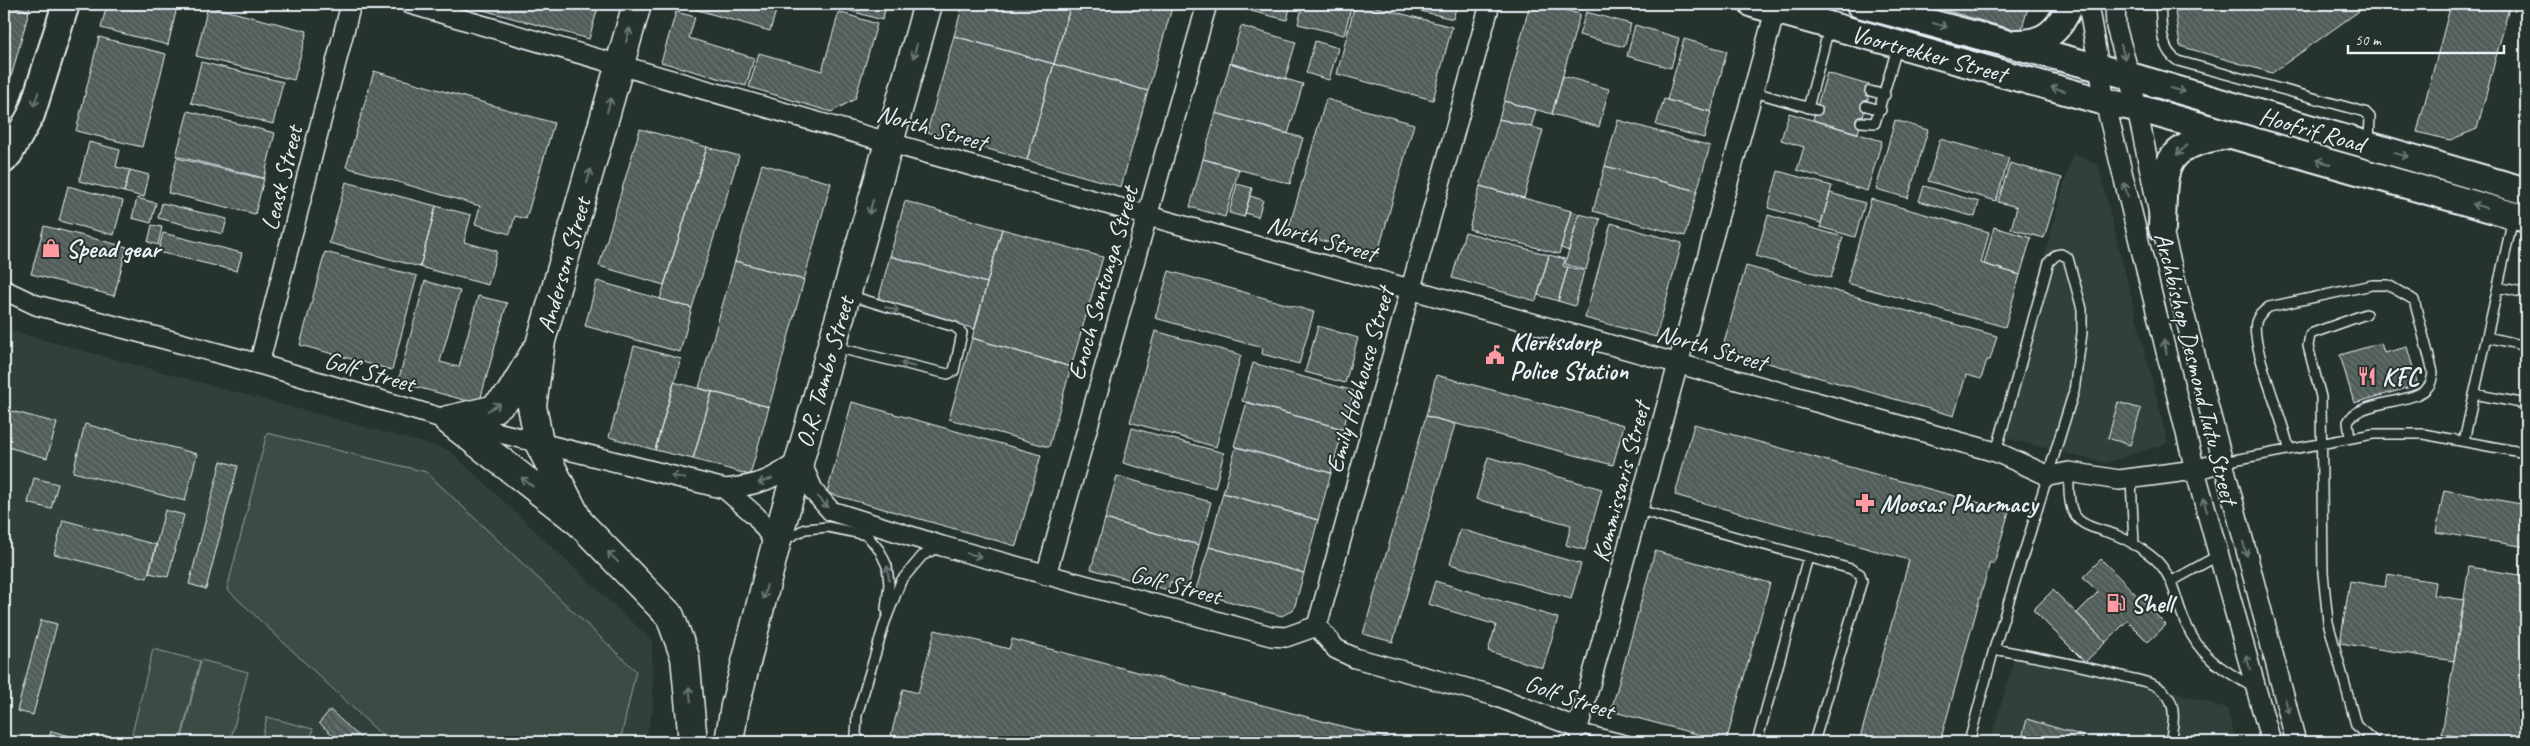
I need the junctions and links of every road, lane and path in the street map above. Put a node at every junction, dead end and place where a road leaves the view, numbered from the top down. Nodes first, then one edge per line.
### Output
1 (66, 4) edge
2 (352, 4) edge
3 (410, 4) edge
4 (637, 4) edge
5 (928, 4) edge
6 (1207, 4) edge
7 (1490, 4) edge
8 (1858, 4) edge
9 (2070, 4) edge
10 (2088, 4) edge
11 (2115, 4) edge
12 (2160, 4) edge
13 (1769, 6) edge
14 (1830, 26) junction
15 (2010, 43) junction
16 (1898, 45) junction
17 (620, 66) junction
18 (2097, 67) junction
19 (2130, 76) junction
20 (1812, 90) junction
21 (1870, 91) dead end
22 (1754, 92) junction
23 (1821, 93) dead end
24 (1885, 95) junction
25 (2105, 102) junction
26 (1866, 106) dead end
27 (2137, 108) junction
28 (1880, 110) junction
29 (1862, 122) dead end
30 (2227, 135) junction
31 (889, 141) junction
32 (2369, 146) junction
33 (4, 160) edge
34 (2526, 191) edge
35 (1147, 215) junction
36 (2520, 217) edge
37 (2162, 228) junction
38 (2498, 287) junction
39 (1410, 289) junction
40 (4, 290) edge
41 (2526, 293) edge
42 (846, 294) junction
43 (2366, 314) dead end
44 (2487, 337) junction
45 (541, 341) junction
46 (2526, 346) edge
47 (831, 347) junction
48 (259, 364) junction
49 (1678, 364) junction
50 (2474, 394) junction
51 (2526, 404) edge
52 (448, 420) junction
53 (2350, 438) junction
54 (2464, 441) junction
55 (2320, 442) junction
56 (539, 444) junction
57 (2290, 448) junction
58 (1996, 452) junction
59 (2526, 453) edge
60 (800, 460) junction
61 (2222, 462) junction
62 (2195, 470) junction
63 (2069, 472) junction
64 (2049, 476) junction
65 (2131, 479) junction
66 (725, 489) junction
67 (1639, 510) junction
68 (579, 522) junction
69 (776, 544) junction
70 (2134, 545) junction
71 (942, 546) junction
72 (2219, 555) junction
73 (1808, 557) junction
74 (1046, 575) junction
75 (2172, 580) junction
76 (885, 622) junction
77 (1317, 626) junction
78 (1994, 649) junction
79 (2256, 689) junction
80 (1576, 735) edge
81 (693, 742) edge
82 (729, 742) edge
83 (861, 742) edge
84 (1634, 742) edge
85 (1757, 742) edge
86 (1814, 742) edge
87 (1969, 742) edge
88 (2170, 742) edge
89 (2271, 742) edge
90 (2296, 742) edge
91 (2375, 742) edge

1 -> 33 street
2 - 48 street, Leask Street
3 - 17 street, North Street
17 -> 4 main road, Anderson Street
5 -> 31 main road, O.R. Tambo Street
6 - 35 street, Enoch Sontonga Street
7 - 39 street, Emily Hobhouse Street
8 -> 15 street, Voortrekker Street
9 - 15 street
10 - 18 street, Archbishop Desmond Tutu Street
11 -> 19 street, Archbishop Desmond Tutu Street
12 - 32 lane
13 - 14 street, Voortrekker Street
13 - 22 street, Kommissaris Street
14 - 16 street, Voortrekker Street
14 - 20 lane
15 - 18 street, Voortrekker Street
16 - 24 lane
25 -> 16 street, Voortrekker Street
17 - 31 street, North Street
45 -> 17 main road, Anderson Street
18 - 19 street, Hoofrif Road
18 - 25 street, Archbishop Desmond Tutu Street
19 - 27 street, Archbishop Desmond Tutu Street
19 -> 32 street, Hoofrif Road
20 - 22 lane
20 - 23 lane
21 - 24 lane
22 - 49 street, Kommissaris Street
24 - 28 lane
25 - 27 street, Hoofrif Road
62 -> 25 street, Archbishop Desmond Tutu Street
26 - 28 lane
27 - 30 street, Hoofrif Road
27 - 37 street, Archbishop Desmond Tutu Street
28 - 29 lane
36 -> 30 street, Hoofrif Road
30 -> 37 street
31 - 35 street, North Street
31 -> 42 main road, O.R. Tambo Street
32 -> 34 street, Hoofrif Road
35 - 39 street, North Street
35 - 74 street, Enoch Sontonga Street
36 - 38 lane
37 - 61 street, Archbishop Desmond Tutu Street
38 - 41 lane
38 - 44 lane
39 - 49 street, North Street
39 - 77 street, Emily Hobhouse Street
40 - 48 street, Golf Street
42 - 47 main road, O.R. Tambo Street
42 -> 47 lane
43 - 55 lane
44 - 46 lane
44 - 50 lane
52 -> 45 main road
45 - 56 main road, Anderson Street
47 - 60 main road, O.R. Tambo Street
48 - 52 street, Golf Street
49 - 58 street, North Street
49 - 67 street, Kommissaris Street
50 - 51 lane
50 - 54 lane
52 - 56 street, Golf Street
68 -> 52 main road
53 - 54 lane
53 - 55 lane
53 - 57 lane
54 - 59 lane
55 - 57 lane
55 - 91 lane
66 -> 56 street, Golf Street
56 - 68 main road, Anderson Street
57 - 61 lane
58 - 64 street, North Street
58 - 64 lane
60 -> 66 street, Golf Street
60 - 69 main road, O.R. Tambo Street
60 -> 71 street, Golf Street
61 - 62 street
61 -> 90 street, Archbishop Desmond Tutu Street
62 - 65 street
72 -> 62 street, Archbishop Desmond Tutu Street
63 - 64 street
63 - 65 street
63 - 70 lane
64 - 78 lane
65 - 70 lane
66 - 69 street, Golf Street
67 - 73 lane
67 - 80 street, Kommissaris Street
81 -> 68 main road
76 -> 69 lane
69 -> 82 main road, O.R. Tambo Street
70 - 75 lane
71 -> 74 street, Golf Street
71 - 76 lane
72 - 75 lane
79 -> 72 street, Archbishop Desmond Tutu Street
73 - 85 lane
73 - 86 lane
74 - 77 street, Golf Street
75 - 79 lane
76 - 83 lane
77 - 80 street, Golf Street
78 - 87 lane
78 - 88 lane
79 - 89 street, Archbishop Desmond Tutu Street
80 - 84 lane, Golf Street

